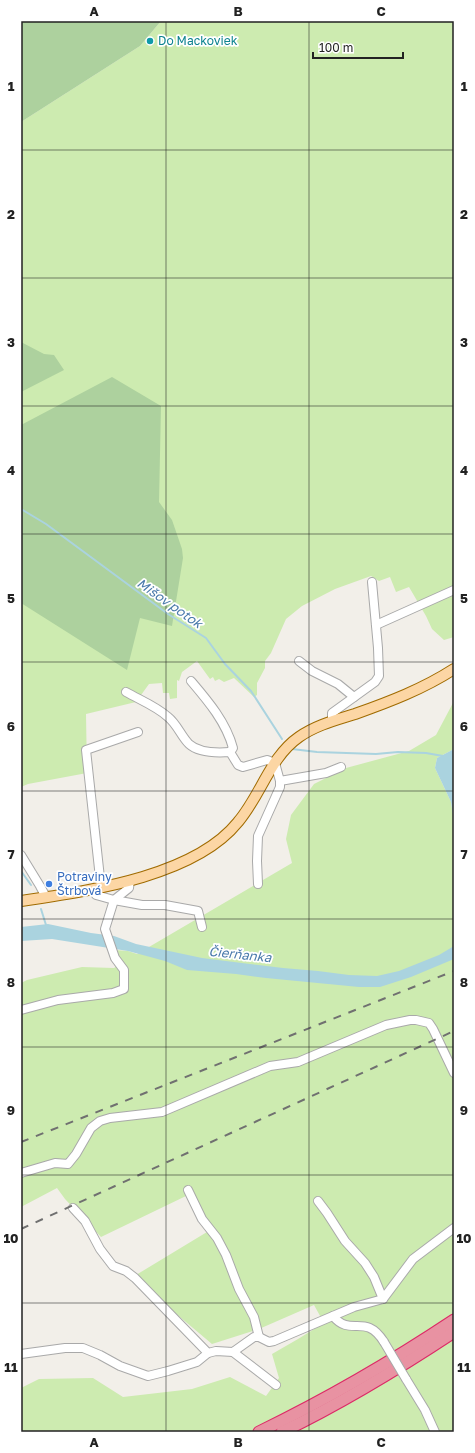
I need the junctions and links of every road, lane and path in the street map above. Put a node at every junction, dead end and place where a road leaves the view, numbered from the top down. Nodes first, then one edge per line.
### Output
1 (372, 582) dead end
2 (454, 590) edge
3 (376, 625) junction
4 (299, 661) dead end
5 (454, 669) edge
6 (191, 681) dead end
7 (126, 692) dead end
8 (354, 697) junction
9 (333, 721) junction
10 (138, 732) dead end
11 (230, 752) junction
12 (275, 763) junction
13 (341, 767) dead end
14 (280, 781) junction
15 (21, 855) edge
16 (130, 880) junction
17 (258, 884) dead end
18 (97, 888) junction
19 (46, 897) junction
20 (114, 900) junction
21 (21, 901) edge
22 (202, 927) dead end
23 (21, 1010) edge
24 (443, 1049) junction
25 (454, 1057) edge
26 (454, 1073) edge
27 (21, 1173) edge
28 (188, 1190) dead end
29 (318, 1201) dead end
30 (73, 1208) dead end
31 (454, 1228) edge
32 (383, 1299) junction
33 (333, 1316) junction
34 (454, 1320) edge
35 (454, 1332) edge
36 (259, 1337) junction
37 (233, 1352) junction
38 (21, 1354) edge
39 (208, 1354) junction
40 (276, 1385) dead end
41 (259, 1432) edge
42 (282, 1432) edge
43 (434, 1432) edge

1 - 3 street
2 - 3 street
3 - 8 street
4 - 8 street
5 - 9 main road
6 - 11 street
7 - 11 street
8 - 9 street
9 - 12 main road
10 - 18 street
11 - 12 street
12 - 14 street
12 - 16 main road
13 - 14 street
14 - 17 street
15 - 19 street
16 - 18 main road
16 - 20 street
18 - 19 main road
18 - 20 street
19 - 21 main road
20 - 22 street
20 - 23 street
24 - 25 street
24 - 26 street
24 - 27 street
28 - 36 street
29 - 32 street
30 - 39 street
31 - 32 street
32 - 33 street
33 - 36 street
33 - 43 street, bridge
34 - 41 highway
35 - 42 highway
36 - 37 street
37 - 39 street
37 - 40 street
38 - 39 street

